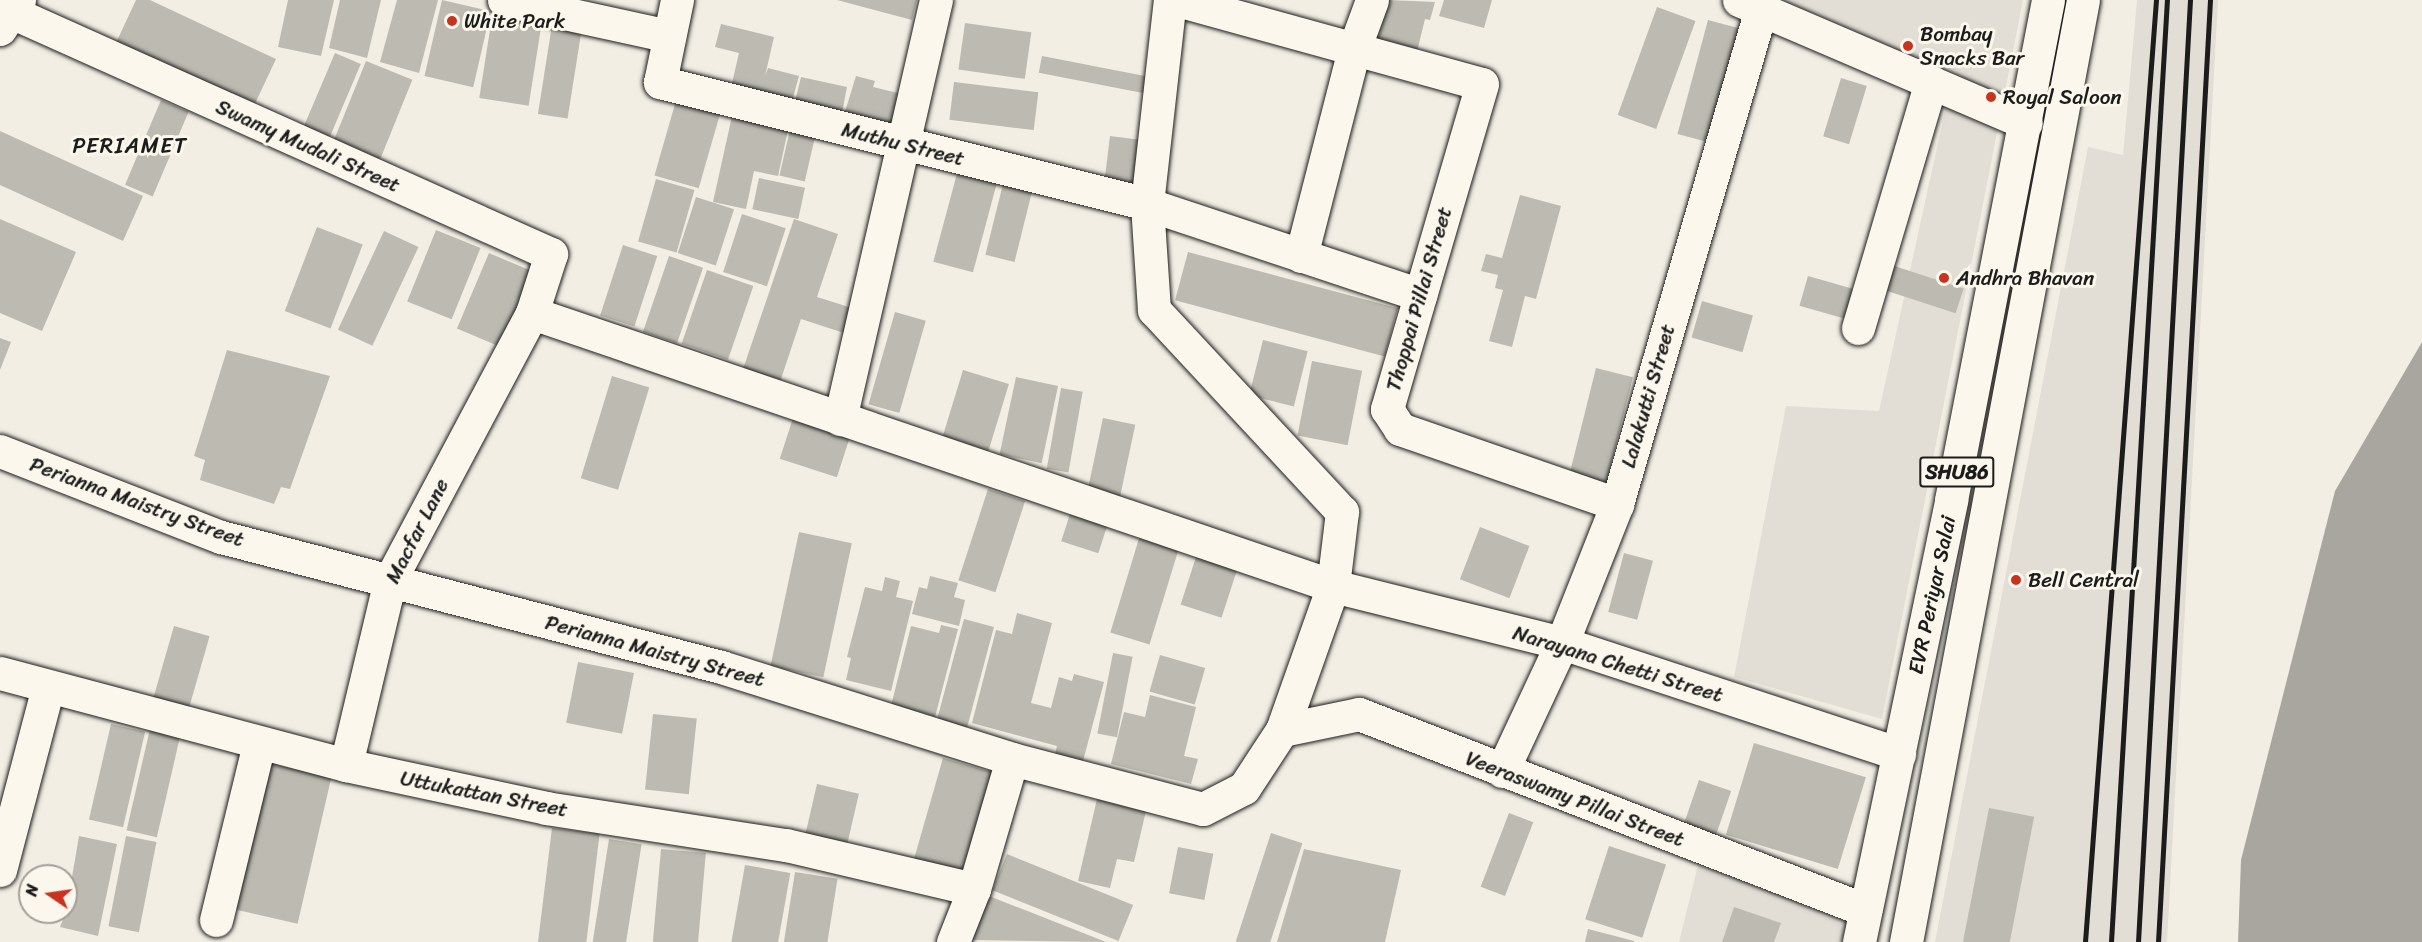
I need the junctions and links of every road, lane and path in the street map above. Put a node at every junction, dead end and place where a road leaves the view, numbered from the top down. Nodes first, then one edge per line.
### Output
1 (504, 0) edge
2 (677, 0) edge
3 (936, 0) edge
4 (1170, 0) edge
5 (1177, 0) edge
6 (1372, 0) edge
7 (2048, 0) edge
8 (2083, 0) edge
9 (1750, 4) edge
10 (7, 12) edge
11 (669, 36) junction
12 (1354, 48) junction
13 (1931, 82) junction
14 (2026, 123) junction
15 (902, 143) junction
16 (1147, 204) junction
17 (1301, 256) junction
18 (1420, 295) junction
19 (532, 314) junction
20 (1858, 328) dead end
21 (840, 419) junction
22 (0, 451) edge
23 (1617, 504) junction
24 (390, 580) junction
25 (1333, 586) junction
26 (1562, 643) junction
27 (0, 673) edge
28 (48, 687) junction
29 (1282, 730) junction
30 (259, 743) junction
31 (1899, 754) junction
32 (1012, 759) junction
33 (346, 765) junction
34 (1502, 771) junction
35 (0, 870) edge
36 (974, 889) junction
37 (1866, 910) junction
38 (216, 920) dead end
39 (953, 942) edge
40 (1859, 942) edge
41 (1906, 942) edge

1 - 11 street
2 - 11 street
3 - 15 street
4 - 16 street, Perianna Maistry Street
5 - 12 street
6 - 12 street
7 - 14 street, EVR Periyar Salai / SHU86
8 - 41 street, EVR Periyar Salai / SHU86
9 - 13 street
9 - 23 street, Lalakutti Street
10 - 19 street, Swamy Mudali Street
11 - 15 street, Muthu Street
12 - 17 street
12 - 18 street, Thoppai Pillai Street
13 - 14 street
13 - 20 street
14 - 31 street, EVR Periyar Salai / SHU86
15 - 16 street, Muthu Street
15 - 21 street
16 - 17 street, Muthu Street
16 - 25 street, Perianna Maistry Street
17 - 18 street, Muthu Street
18 - 23 street, Thoppai Pillai Street
19 - 21 street, Narayana Chetti Street
19 - 24 street, Macfar Lane
21 - 25 street, Narayana Chetti Street
22 - 24 street, Perianna Maistry Street
23 - 26 street, Lalakutti Street
24 - 32 street, Perianna Maistry Street
24 - 33 street, Macfar Lane
25 - 26 street, Narayana Chetti Street
25 - 29 street, Perianna Maistry Street
26 - 31 street, Narayana Chetti Street
26 - 34 street, Lalakutti Street
27 - 28 street, Uttukattan Street
28 - 30 street, Uttukattan Street
28 - 35 street
29 - 32 street, Perianna Maistry Street
29 - 34 street, Veeraswamy Pillai Street
30 - 33 street, Uttukattan Street
30 - 38 street
31 - 37 street, EVR Periyar Salai / SHU86
32 - 36 street
33 - 36 street, Uttukattan Street
34 - 37 street, Veeraswamy Pillai Street
36 - 39 street
37 - 40 street, EVR Periyar Salai / SHU86

